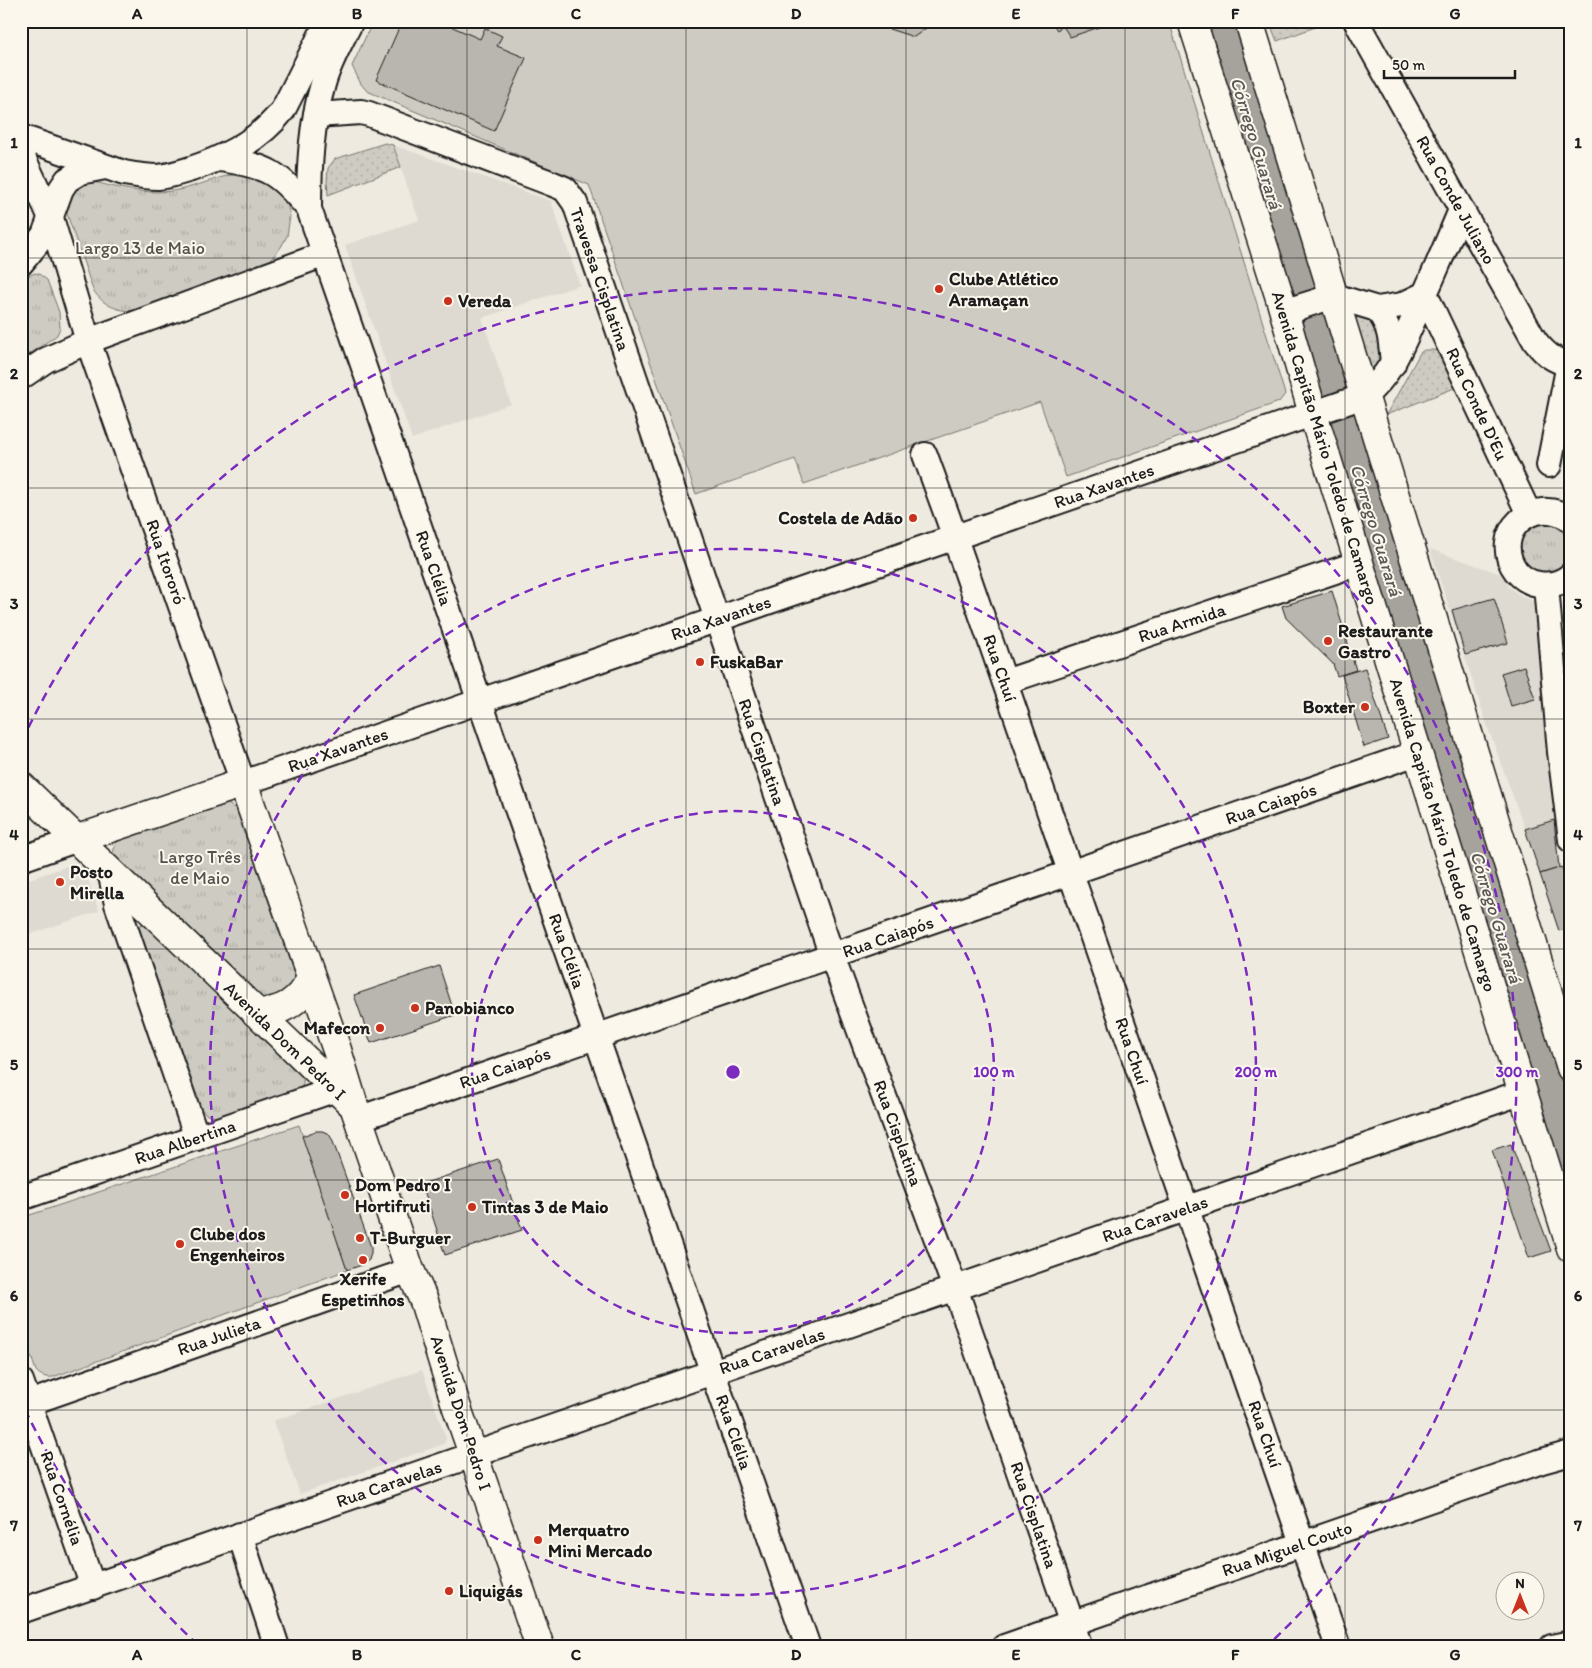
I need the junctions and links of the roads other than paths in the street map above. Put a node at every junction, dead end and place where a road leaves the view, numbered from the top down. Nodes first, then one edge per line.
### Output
1 (328, 21) edge
2 (351, 21) edge
3 (1192, 21) edge
4 (1249, 21) edge
5 (1356, 21) edge
6 (316, 115) junction
7 (21, 137) edge
8 (21, 153) edge
9 (220, 158) junction
10 (106, 167) junction
11 (309, 210) junction
12 (1461, 210) junction
13 (51, 218) junction
14 (325, 254) junction
15 (21, 263) edge
16 (1425, 294) junction
17 (1329, 298) junction
18 (1377, 309) junction
19 (1293, 314) junction
20 (88, 341) junction
21 (1393, 364) junction
22 (1570, 365) edge
23 (21, 377) edge
24 (1339, 405) junction
25 (925, 455) dead end
26 (1549, 466) dead end
27 (1529, 514) junction
28 (1571, 520) edge
29 (955, 537) junction
30 (1359, 563) junction
31 (1571, 575) edge
32 (1546, 585) junction
33 (717, 619) junction
34 (1005, 682) junction
35 (480, 701) junction
36 (1417, 753) junction
37 (242, 783) junction
38 (21, 786) edge
39 (78, 839) junction
40 (1571, 840) edge
41 (21, 859) edge
42 (110, 872) junction
43 (1071, 873) junction
44 (832, 956) junction
45 (311, 979) junction
46 (256, 1013) junction
47 (597, 1037) junction
48 (1571, 1068) edge
49 (1522, 1092) junction
50 (349, 1100) junction
51 (197, 1138) junction
52 (21, 1198) edge
53 (1187, 1208) junction
54 (1571, 1248) edge
55 (410, 1270) junction
56 (956, 1288) junction
57 (713, 1372) junction
58 (21, 1381) edge
59 (29, 1403) junction
60 (1571, 1453) edge
61 (474, 1454) junction
62 (240, 1535) junction
63 (1303, 1543) junction
64 (93, 1587) junction
65 (21, 1611) edge
66 (1072, 1623) junction
67 (1571, 1642) edge
68 (277, 1647) edge
69 (540, 1647) edge
70 (808, 1647) edge
71 (1004, 1647) edge
72 (1080, 1647) edge
73 (1338, 1647) edge
74 (1552, 1647) edge

1 - 9 street
2 - 6 street
3 - 19 main road, Avenida Capitão Mário Toledo de Camargo
4 - 17 main road, Avenida Capitão Mário Toledo de Camargo
5 - 12 street, Rua Conde Juliano
6 - 11 street
6 - 33 street, Travessa Cisplatina
7 - 10 street
8 - 13 street
9 - 10 street
9 - 11 street
10 - 13 street
11 - 14 street
12 - 16 street
12 - 22 street, Rua Conde Juliano
13 - 15 street
13 - 20 street
14 - 20 street
14 - 35 street, Rua Clélia
16 - 18 street
16 - 21 street
16 - 27 street, Rua Conde D'Eu
17 - 18 street
17 - 19 street
17 - 24 main road, Avenida Capitão Mário Toledo de Camargo
18 - 21 street
19 - 24 main road, Avenida Capitão Mário Toledo de Camargo
20 - 23 street
20 - 37 street, Rua Itororó
21 - 24 street
22 - 26 street
24 - 29 street, Rua Xavantes
24 - 30 main road, Avenida Capitão Mário Toledo de Camargo
24 - 48 main road, Avenida Capitão Mário Toledo de Camargo
25 - 29 street, Rua Chuí
27 - 28 street
27 - 32 street
29 - 33 street, Rua Xavantes
29 - 34 street, Rua Chuí
30 - 34 street, Rua Armida
30 - 36 main road, Avenida Capitão Mário Toledo de Camargo
31 - 32 street
32 - 40 street
33 - 35 street, Rua Xavantes
33 - 44 street, Rua Cisplatina
34 - 43 street, Rua Chuí
35 - 37 street, Rua Xavantes
35 - 47 street, Rua Clélia
36 - 43 street, Rua Caiapós
36 - 49 main road, Avenida Capitão Mário Toledo de Camargo
37 - 39 main road, Rua Xavantes
37 - 45 main road
38 - 39 main road, Avenida Dom Pedro I
39 - 41 street
39 - 42 main road, Avenida Dom Pedro I
42 - 46 main road, Avenida Dom Pedro I
42 - 51 street
43 - 44 street, Rua Caiapós
43 - 53 street, Rua Chuí
44 - 47 street, Rua Caiapós
44 - 56 street, Rua Cisplatina
45 - 46 main road
45 - 50 main road
46 - 50 main road, Avenida Dom Pedro I
47 - 50 street, Rua Caiapós
47 - 57 street, Rua Clélia
49 - 53 street, Rua Caravelas
49 - 54 main road, Avenida Capitão Mário Toledo de Camargo
50 - 51 street, Rua Albertina
50 - 55 main road, Avenida Dom Pedro I
51 - 52 street, Rua Albertina
53 - 56 street, Rua Caravelas
53 - 63 street, Rua Chuí
55 - 59 street, Rua Julieta
55 - 61 main road, Avenida Dom Pedro I
56 - 57 street, Rua Caravelas
56 - 66 street, Rua Cisplatina
57 - 61 street, Rua Caravelas
57 - 70 street, Rua Clélia
58 - 59 street, Rua Cornélia
59 - 64 street, Rua Cornélia
60 - 63 street, Rua Miguel Couto
61 - 62 street, Rua Caravelas
61 - 69 main road, Avenida Dom Pedro I
62 - 64 street, Rua Caravelas
62 - 68 street
63 - 66 street, Rua Miguel Couto
63 - 73 street, Rua Chuí
64 - 65 street, Rua Caravelas
66 - 71 street, Rua Miguel Couto
66 - 72 street, Rua Cisplatina
67 - 74 street

